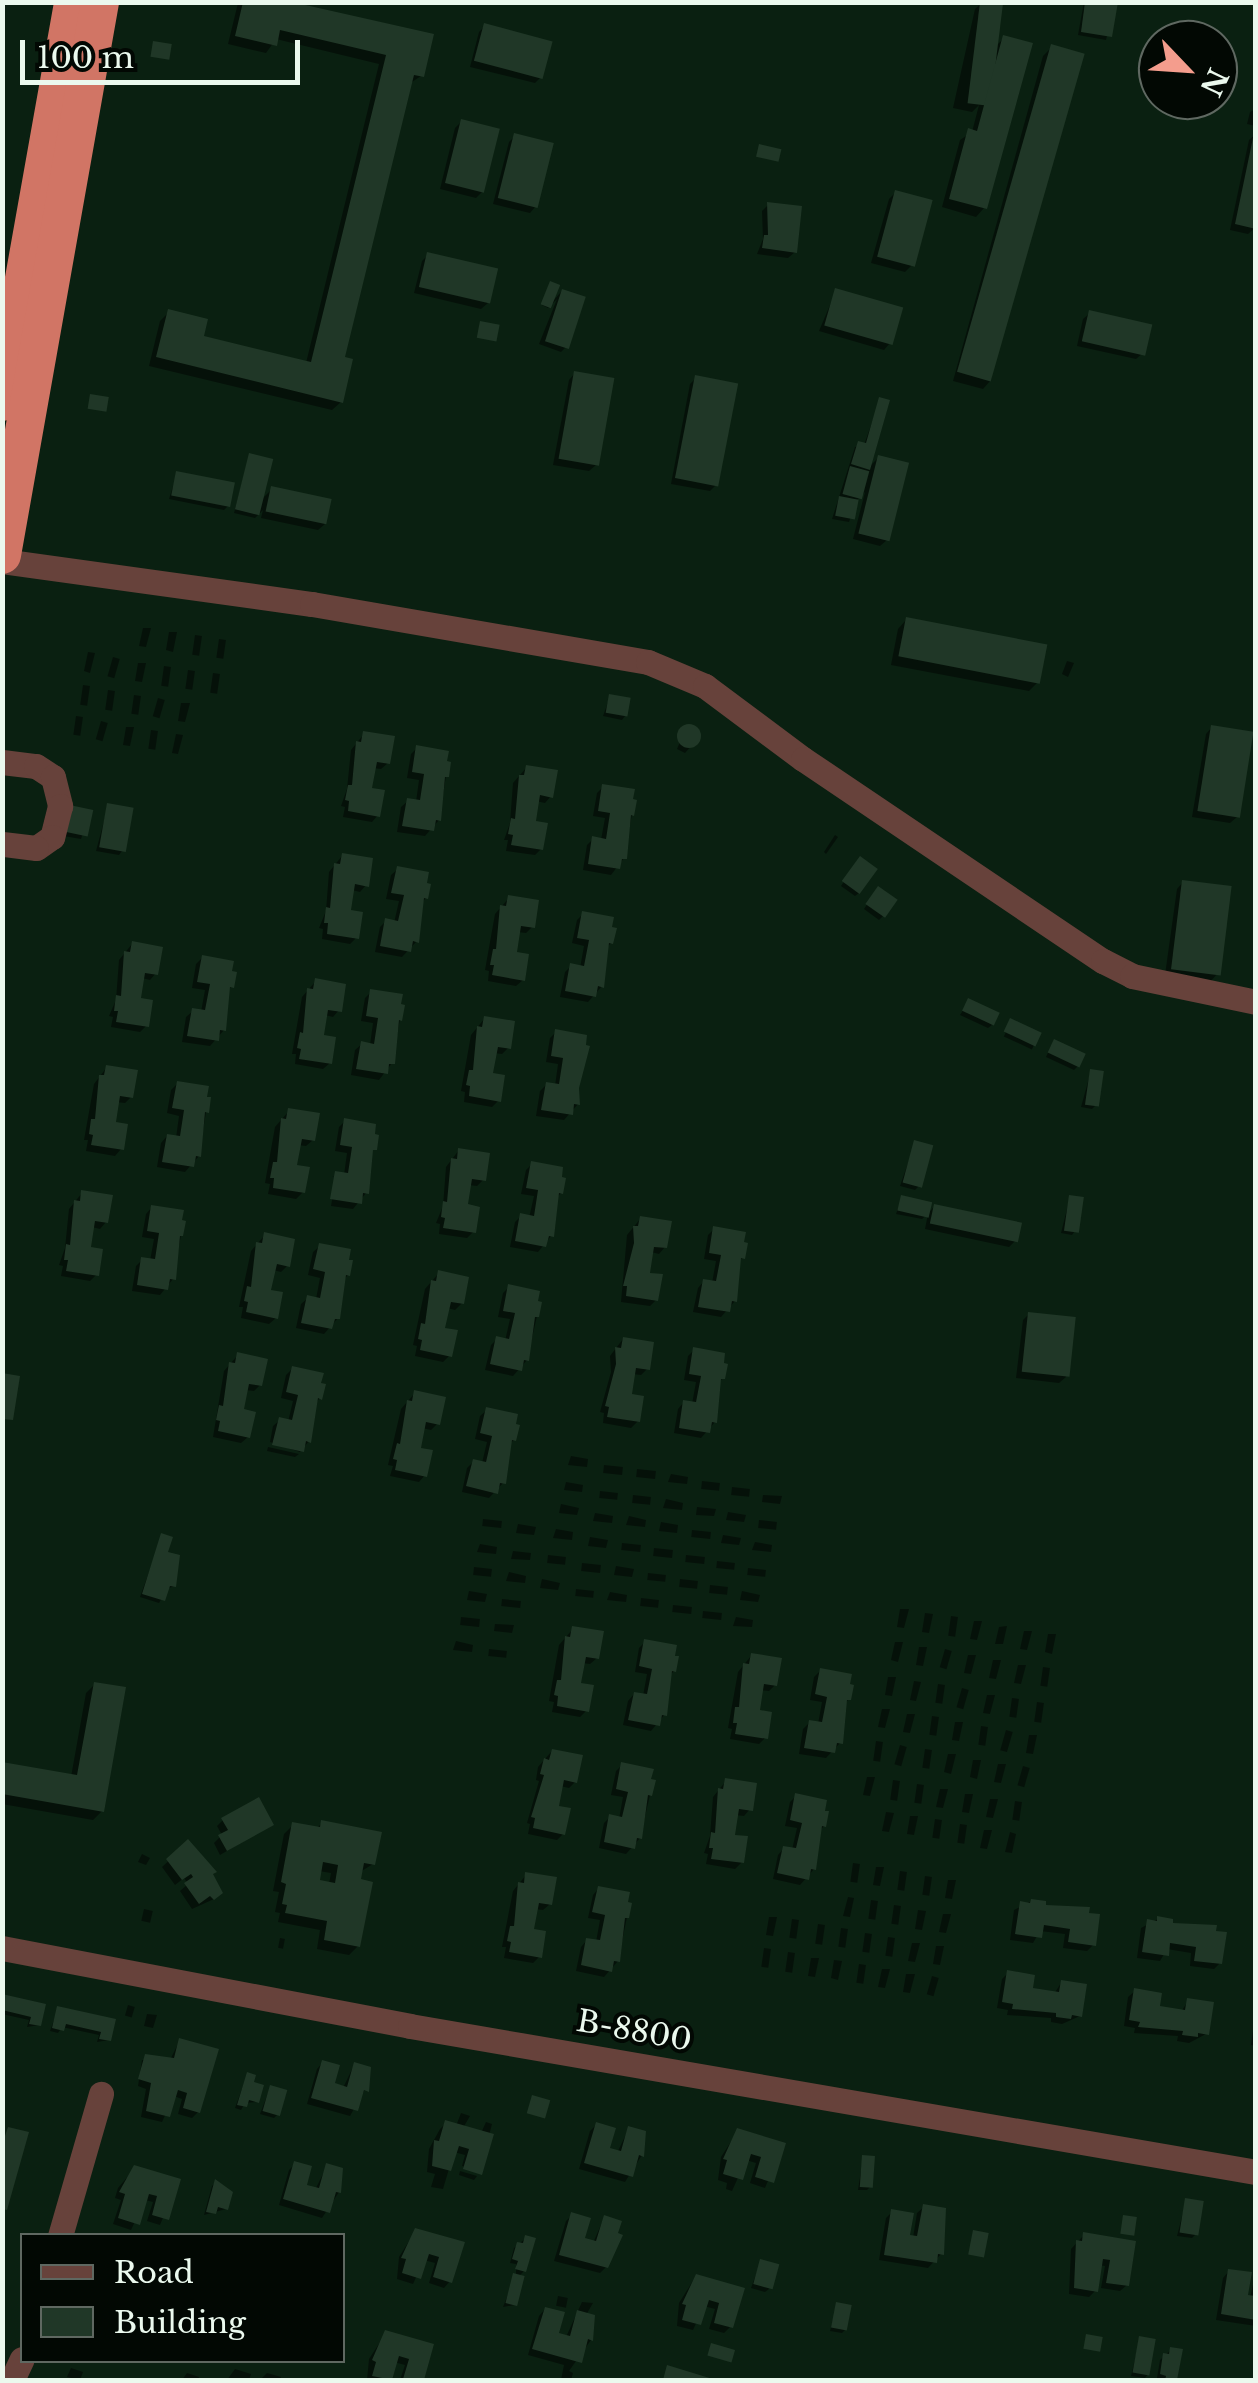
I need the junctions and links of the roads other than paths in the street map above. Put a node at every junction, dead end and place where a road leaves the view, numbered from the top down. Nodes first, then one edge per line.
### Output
1 (74, 2) edge
2 (100, 2) edge
3 (9, 326) edge
4 (2, 402) edge
5 (2, 558) edge
6 (2, 762) edge
7 (2, 844) edge
8 (1256, 1002) edge
9 (2, 1948) edge
10 (100, 2094) dead end
11 (1256, 2172) edge
12 (61, 2233) edge

1 - 3 highway
2 - 5 highway
3 - 4 highway
5 - 8 street
6 - 7 street
9 - 11 street, B-8800
10 - 12 street

